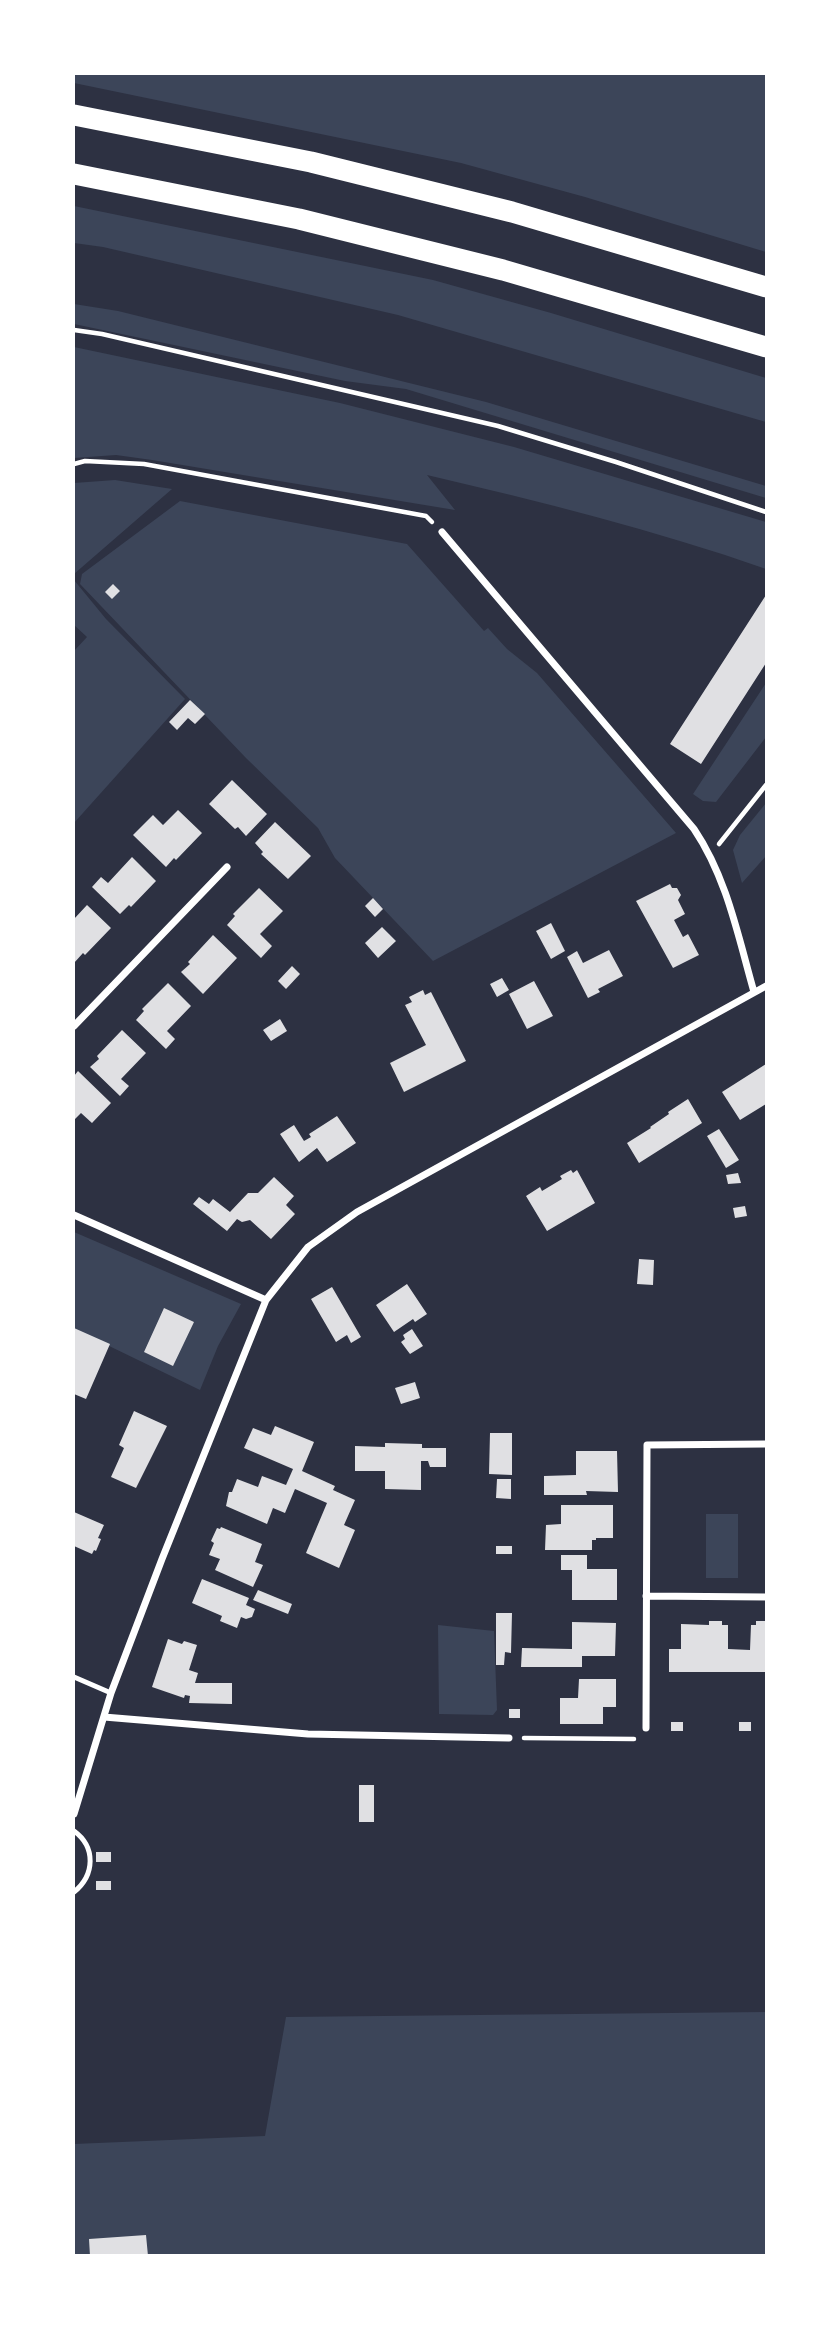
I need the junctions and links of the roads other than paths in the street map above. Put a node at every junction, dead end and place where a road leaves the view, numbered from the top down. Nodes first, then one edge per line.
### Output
1 (74, 115) edge
2 (74, 174) edge
3 (766, 287) edge
4 (766, 347) edge
5 (442, 532) road end
6 (227, 867) dead end
7 (766, 986) edge
8 (754, 992) junction
9 (74, 1026) edge
10 (74, 1215) edge
11 (267, 1300) junction
12 (766, 1444) edge
13 (646, 1596) junction
14 (766, 1597) edge
15 (74, 1678) edge
16 (111, 1693) junction
17 (104, 1717) junction
18 (646, 1728) road end
19 (509, 1738) road end
20 (74, 1814) edge
21 (74, 1831) edge
22 (74, 1892) edge

1 - 3 highway
2 - 4 highway
5 - 8 street
6 - 9 street
7 - 8 street
8 - 11 street
10 - 11 street
11 - 16 street
12 - 13 street
13 - 14 street
13 - 18 street
15 - 16 lane
16 - 17 street
17 - 19 street
17 - 20 street
21 - 22 lane

